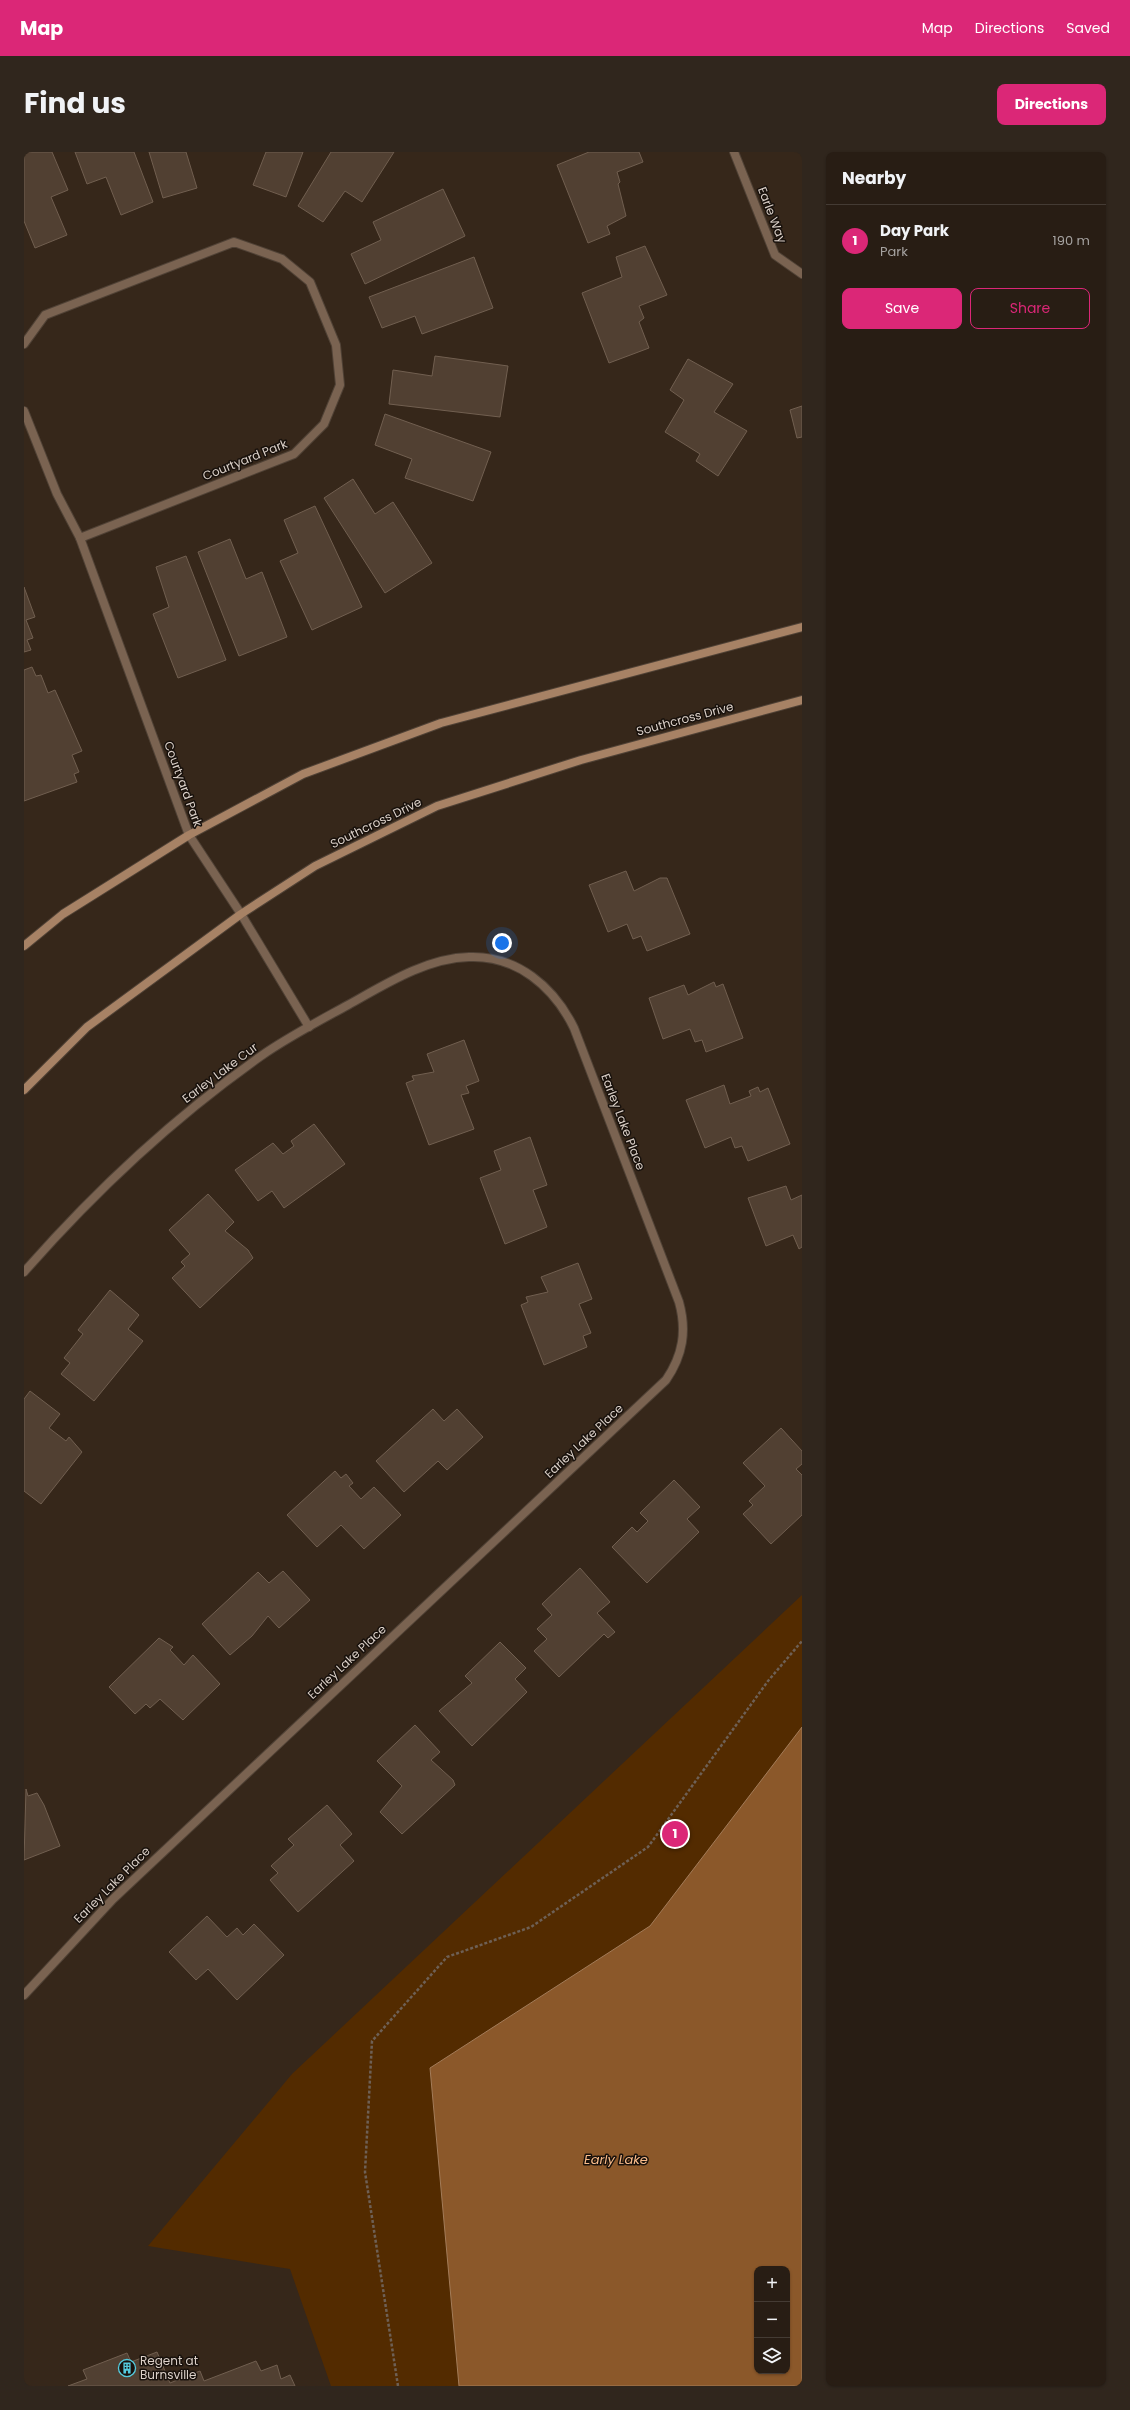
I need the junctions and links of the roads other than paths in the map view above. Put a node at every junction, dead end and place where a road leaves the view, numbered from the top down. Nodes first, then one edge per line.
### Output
1 (734, 152) edge
2 (802, 274) edge
3 (24, 344) edge
4 (24, 410) edge
5 (80, 538) junction
6 (802, 627) edge
7 (802, 700) edge
8 (189, 835) junction
9 (241, 914) junction
10 (24, 946) edge
11 (309, 1027) junction
12 (24, 1090) edge
13 (24, 1272) edge
14 (24, 1995) edge

1 - 2 street, Earle Way
3 - 5 street, Courtyard Park
4 - 5 street, Courtyard Park
5 - 8 street, Courtyard Park
6 - 8 street
7 - 9 street, Southcross Drive
8 - 9 street, Courtyard Park
8 - 10 street
9 - 11 street
9 - 12 street, Southcross Drive
11 - 13 street, Earley Lake Cur
11 - 14 street, Earley Lake Place

